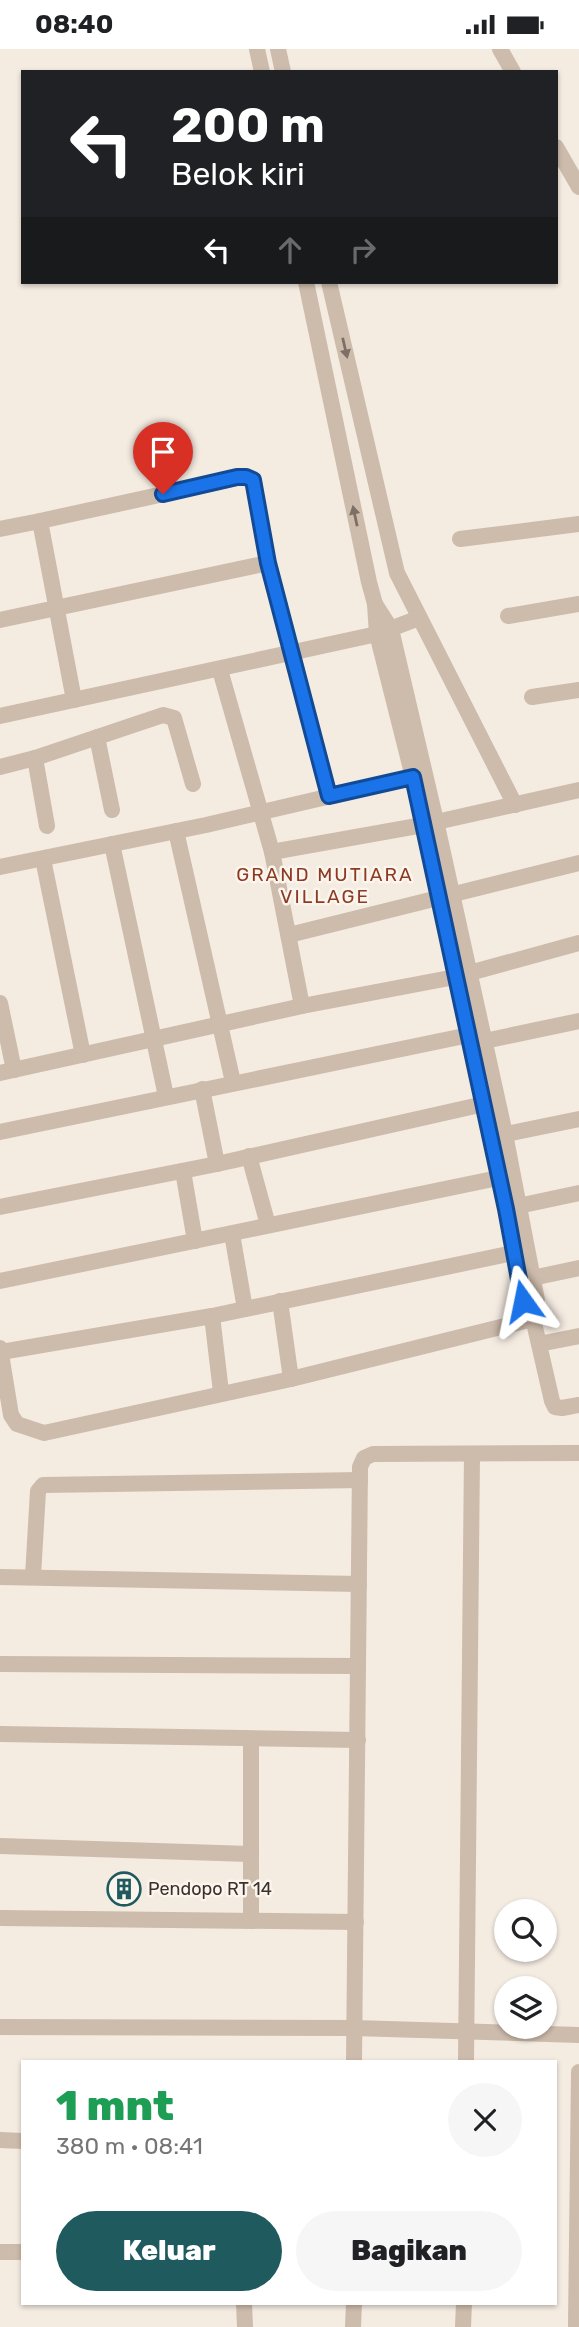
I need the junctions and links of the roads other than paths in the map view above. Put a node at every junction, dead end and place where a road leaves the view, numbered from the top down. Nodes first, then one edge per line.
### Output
1 (257, 49) edge
2 (278, 49) edge
3 (500, 49) edge
4 (262, 70) edge
5 (283, 70) edge
6 (512, 70) edge
7 (558, 150) edge
8 (579, 187) edge
9 (306, 284) edge
10 (330, 284) edge
11 (40, 521) junction
12 (579, 524) edge
13 (0, 529) edge
14 (460, 539) dead end
15 (268, 563) junction
16 (397, 573) junction
17 (369, 582) junction
18 (579, 604) edge
19 (56, 609) junction
20 (508, 616) dead end
21 (419, 618) junction
22 (0, 620) edge
23 (384, 631) junction
24 (292, 653) junction
25 (220, 670) junction
26 (579, 690) edge
27 (532, 697) dead end
28 (74, 700) junction
29 (0, 716) edge
30 (97, 737) junction
31 (35, 758) junction
32 (0, 767) edge
33 (413, 777) junction
34 (193, 784) dead end
35 (579, 790) edge
36 (329, 796) junction
37 (515, 806) junction
38 (112, 810) dead end
39 (261, 813) junction
40 (429, 823) junction
41 (47, 826) dead end
42 (176, 831) junction
43 (112, 844) junction
44 (272, 852) junction
45 (43, 859) junction
46 (579, 863) edge
47 (0, 867) edge
48 (445, 898) junction
49 (289, 935) junction
50 (579, 943) edge
51 (461, 975) junction
52 (0, 1003) edge
53 (302, 1006) junction
54 (579, 1021) edge
55 (222, 1025) junction
56 (154, 1040) junction
57 (475, 1040) junction
58 (83, 1055) junction
59 (7, 1072) edge
60 (233, 1082) junction
61 (202, 1089) junction
62 (166, 1096) junction
63 (484, 1104) junction
64 (579, 1119) edge
65 (0, 1132) edge
66 (498, 1135) junction
67 (249, 1156) junction
68 (217, 1164) junction
69 (183, 1171) junction
70 (498, 1178) junction
71 (579, 1193) edge
72 (0, 1207) edge
73 (512, 1207) junction
74 (268, 1225) junction
75 (232, 1234) junction
76 (195, 1241) junction
77 (513, 1253) junction
78 (579, 1268) edge
79 (525, 1280) junction
80 (0, 1281) edge
81 (280, 1301) junction
82 (245, 1309) junction
83 (212, 1316) junction
84 (533, 1317) junction
85 (579, 1336) edge
86 (539, 1344) junction
87 (0, 1350) edge
88 (291, 1379) junction
89 (221, 1392) junction
90 (579, 1405) edge
91 (579, 1453) edge
92 (472, 1454) junction
93 (360, 1481) junction
94 (33, 1576) junction
95 (0, 1577) edge
96 (359, 1584) junction
97 (0, 1664) edge
98 (357, 1666) junction
99 (0, 1734) edge
100 (251, 1739) junction
101 (358, 1740) junction
102 (0, 1846) edge
103 (250, 1854) junction
104 (0, 1918) edge
105 (251, 1919) junction
106 (356, 1922) junction
107 (0, 2027) edge
108 (355, 2028) junction
109 (466, 2032) junction
110 (579, 2035) edge
111 (354, 2060) edge
112 (466, 2060) edge
113 (579, 2072) edge
114 (0, 2140) edge
115 (21, 2141) edge
116 (578, 2151) edge
117 (0, 2252) edge
118 (21, 2252) edge
119 (244, 2305) edge
120 (354, 2305) edge
121 (464, 2305) edge
122 (244, 2327) edge
123 (353, 2327) edge
124 (463, 2327) edge
125 (576, 2327) edge

1 - 4 street
2 - 5 street
3 - 6 street
7 - 8 street
17 -> 9 street
10 -> 16 street
11 - 13 street
11 - 15 street
11 - 19 street
12 - 14 street
15 - 19 street
15 - 24 street
16 - 17 street
16 - 21 street
17 - 23 street
18 - 20 street
19 - 22 street
19 - 28 street
21 - 23 street
21 - 37 street
23 - 24 street
23 - 33 street
23 - 40 street
24 - 25 street
24 - 36 street
25 - 28 street
25 - 39 street
26 - 27 street
28 - 29 street
30 - 31 street
30 - 34 street
30 - 38 street
31 - 32 street
31 - 41 street
33 - 36 street
33 - 40 street
35 - 37 street
36 - 39 street
37 - 40 street
39 - 42 street
39 - 44 street
40 - 44 street
40 - 48 street
42 - 43 street
42 - 55 street
43 - 45 street
43 - 56 street
44 - 49 street
45 - 47 street
45 - 58 street
46 - 48 street
48 - 49 street
48 - 51 street
49 - 53 street
50 - 51 street
51 - 53 street
51 - 57 street
52 - 59 street
53 - 55 street
54 - 57 street
55 - 56 street
55 - 60 street
56 - 58 street
56 - 62 street
57 - 60 street
57 - 63 street
57 - 66 street
58 - 59 street
60 - 61 street
61 - 62 street
61 - 68 street
62 - 65 street
63 - 66 street
63 - 67 street
64 - 66 street
66 - 70 street
66 - 73 street
67 - 68 street
67 - 74 street
68 - 69 street
69 - 72 street
69 - 76 street
70 - 73 street
70 - 74 street
71 - 73 street
73 - 77 street
73 - 79 street
74 - 75 street
75 - 76 street
75 - 82 street
76 - 80 street
77 - 79 street
77 - 81 street
78 - 79 street
79 - 84 street
81 - 82 street
81 - 88 street
82 - 83 street
83 - 87 street
83 - 89 street
84 - 86 street
84 - 88 street
85 - 86 street
86 - 90 street
87 - 89 street
88 - 89 street
91 - 92 street
92 - 93 street
92 - 109 street
93 - 94 street
93 - 96 street
94 - 95 street
94 - 96 street
96 - 98 street
97 - 98 street
98 - 101 street
99 - 100 street
100 - 101 street
100 - 103 street
101 - 106 street
102 - 103 street
103 - 105 street
104 - 105 street
105 - 106 street
106 - 108 street
107 - 108 street
108 - 109 street
108 - 111 street
109 - 110 street
109 - 112 street
113 - 116 street
114 - 115 street
116 - 125 street
117 - 118 street
119 - 122 street
120 - 123 street
121 - 124 street

